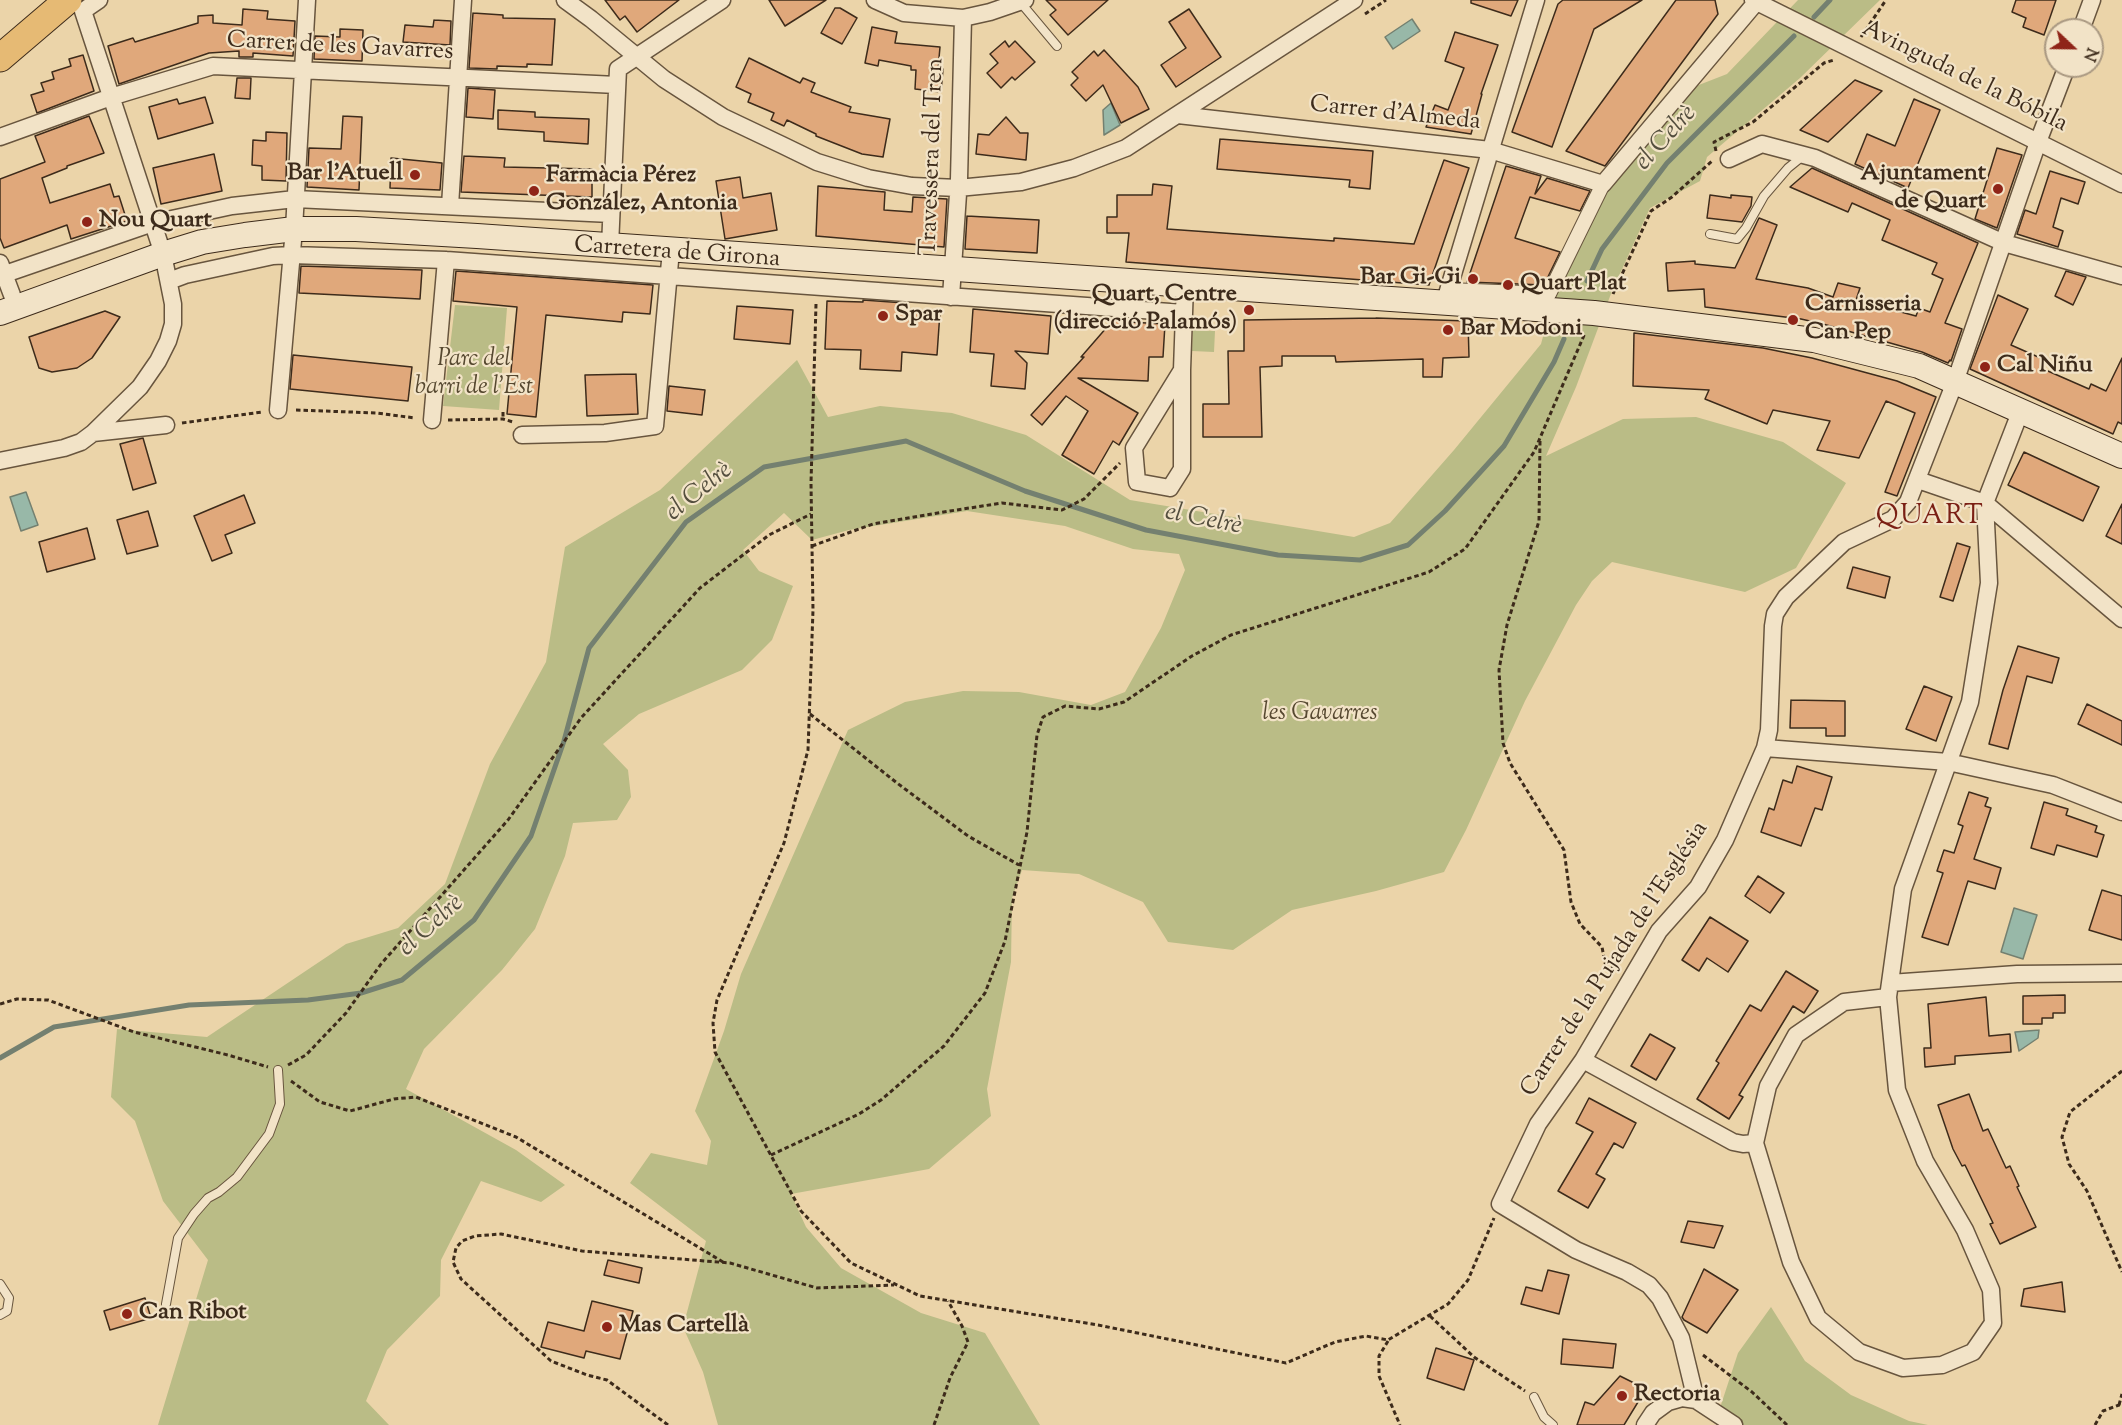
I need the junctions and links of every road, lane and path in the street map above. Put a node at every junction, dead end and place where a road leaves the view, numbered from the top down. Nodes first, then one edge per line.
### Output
1 (99, 0) edge
2 (307, 0) edge
3 (463, 0) edge
4 (565, 0) edge
5 (722, 0) edge
6 (875, 0) edge
7 (1354, 0) edge
8 (1536, 0) edge
9 (1886, 0) edge
10 (2092, 0) edge
11 (1756, 1) edge
12 (1023, 2) edge
13 (75, 6) edge
14 (963, 18) junction
15 (2085, 18) edge
16 (38, 24) junction
17 (1860, 39) dead end
18 (1057, 46) dead end
19 (1840, 57) dead end
20 (0, 58) edge
21 (636, 58) junction
22 (0, 68) edge
23 (303, 70) junction
24 (457, 77) junction
25 (2062, 78) edge
26 (617, 85) junction
27 (111, 97) junction
28 (1178, 115) junction
29 (0, 137) edge
30 (2038, 142) junction
31 (1490, 150) junction
32 (1804, 155) junction
33 (1729, 159) dead end
34 (1603, 184) junction
35 (2122, 184) edge
36 (958, 188) junction
37 (295, 199) junction
38 (450, 206) junction
39 (611, 214) junction
40 (153, 223) junction
41 (294, 229) junction
42 (1710, 234) dead end
43 (2004, 243) junction
44 (610, 246) junction
45 (670, 250) junction
46 (292, 255) junction
47 (156, 256) junction
48 (446, 261) junction
49 (953, 270) junction
50 (2122, 276) edge
51 (668, 278) junction
52 (169, 281) junction
53 (1185, 285) junction
54 (817, 288) junction
55 (3, 292) edge
56 (951, 297) junction
57 (1446, 297) junction
58 (1594, 313) junction
59 (1184, 314) junction
60 (1182, 370) junction
61 (1955, 382) junction
62 (278, 410) junction
63 (2021, 410) junction
64 (503, 412) dead end
65 (432, 420) junction
66 (166, 425) joint
67 (93, 433) junction
68 (522, 435) dead end
69 (1540, 440) junction
70 (1134, 448) junction
71 (2122, 456) edge
72 (0, 461) edge
73 (1918, 480) junction
74 (1985, 503) junction
75 (811, 514) junction
76 (812, 546) junction
77 (2122, 619) edge
78 (810, 714) junction
79 (1765, 748) junction
80 (1948, 762) junction
81 (2122, 812) edge
82 (1020, 866) junction
83 (2122, 973) edge
84 (1629, 980) junction
85 (1889, 990) junction
86 (0, 1004) edge
87 (1583, 1060) junction
88 (278, 1070) junction
89 (2122, 1071) edge
90 (1755, 1143) junction
91 (771, 1155) junction
92 (1500, 1204) junction
93 (723, 1262) junction
94 (2122, 1272) edge
95 (0, 1284) edge
96 (896, 1284) junction
97 (948, 1301) junction
98 (166, 1304) dead end
99 (0, 1316) edge
100 (1430, 1316) junction
101 (1388, 1340) junction
102 (1682, 1341) junction
103 (2122, 1394) edge
104 (1534, 1396) joint
105 (1696, 1400) junction
106 (2121, 1406) edge
107 (668, 1425) edge
108 (934, 1425) edge
109 (1400, 1425) edge
110 (1553, 1425) edge
111 (1645, 1425) edge
112 (1734, 1425) edge
113 (1787, 1425) edge
114 (2095, 1425) edge

1 - 13 street
2 - 23 street
3 - 24 street
4 - 21 street
5 - 21 street
6 - 14 street
7 - 28 street
8 - 31 street
9 - 17 path
10 - 15 street
11 - 30 street, Avinguda de la Bóbila
11 - 34 street
12 - 14 street
12 - 18 lane
13 - 16 main road
13 - 27 street
14 - 36 street, Travessera del Tren
16 - 20 main road
16 - 22 main road
19 - 58 path
21 - 26 street
21 - 36 street
23 - 24 street, Carrer de les Gavarres
23 - 27 street, Carrer de les Gavarres
23 - 37 street
24 - 26 street, Carrer de les Gavarres
24 - 38 street
25 - 30 street, Carrer de la Pujada de l'Església
26 - 39 street
27 - 29 street, Carrer de les Gavarres
27 - 40 street
28 - 31 street, Carrer d'Almeda
28 - 36 street
30 - 35 street, Avinguda de la Bóbila
30 - 43 street, Carrer de la Pujada de l'Església
31 - 34 street, Carrer d'Almeda
31 - 57 street
32 - 33 street
32 - 42 lane
32 - 43 street
34 - 57 street
36 - 49 street, Travessera del Tren
37 - 38 street, Carretera de Girona
37 - 40 street, Carretera de Girona
37 - 41 street
38 - 39 street, Carretera de Girona
39 - 44 street
40 - 47 street
40 - 55 street, Carretera de Girona
41 - 44 main road
41 - 46 street
41 - 47 main road
43 - 50 street
43 - 61 street, Carrer de la Pujada de l'Església
44 - 45 main road
45 - 49 main road
45 - 51 street
46 - 48 street, Carretera de Girona
46 - 52 street, Carretera de Girona
46 - 62 street
47 - 52 street
47 - 55 main road
47 - 55 main road
48 - 51 street, Carretera de Girona
48 - 65 street
49 - 53 main road
49 - 56 street, Travessera del Tren
51 - 54 street, Carretera de Girona
51 - 68 street
52 - 67 street
53 - 57 main road
53 - 59 street
54 - 56 street, Carretera de Girona
54 - 75 path
56 - 59 street, Carretera de Girona
57 - 58 main road
58 - 61 main road
58 - 69 path
59 - 60 street
60 - 70 street
60 - 70 street
61 - 63 main road
61 - 73 street, Carrer de la Pujada de l'Església
62 - 65 path
62 - 66 path
63 - 71 main road
63 - 74 street
64 - 65 path
66 - 67 street
67 - 72 street
69 - 82 path
69 - 84 path
70 - 76 path
73 - 74 street
73 - 79 street, Carrer de la Pujada de l'Església
74 - 77 street
74 - 80 street
75 - 76 path
75 - 88 path
76 - 78 path
78 - 82 path
78 - 91 path
79 - 80 street
79 - 84 street, Carrer de la Pujada de l'Església
80 - 81 street
80 - 85 street
82 - 91 path
83 - 85 street
84 - 87 street, Carrer de la Pujada de l'Església
85 - 90 street
85 - 90 street
86 - 88 path
87 - 90 street
87 - 92 street, Carrer de la Pujada de l'Església
88 - 93 path
88 - 98 lane
89 - 94 path
91 - 96 path
92 - 100 path
92 - 102 street
93 - 96 path
93 - 107 path
95 - 99 lane
96 - 97 path
97 - 101 path
97 - 108 path
100 - 101 path
100 - 104 path
101 - 109 path
102 - 105 street
102 - 113 path
103 - 106 path
104 - 110 lane
105 - 111 street
105 - 112 street
106 - 114 path

